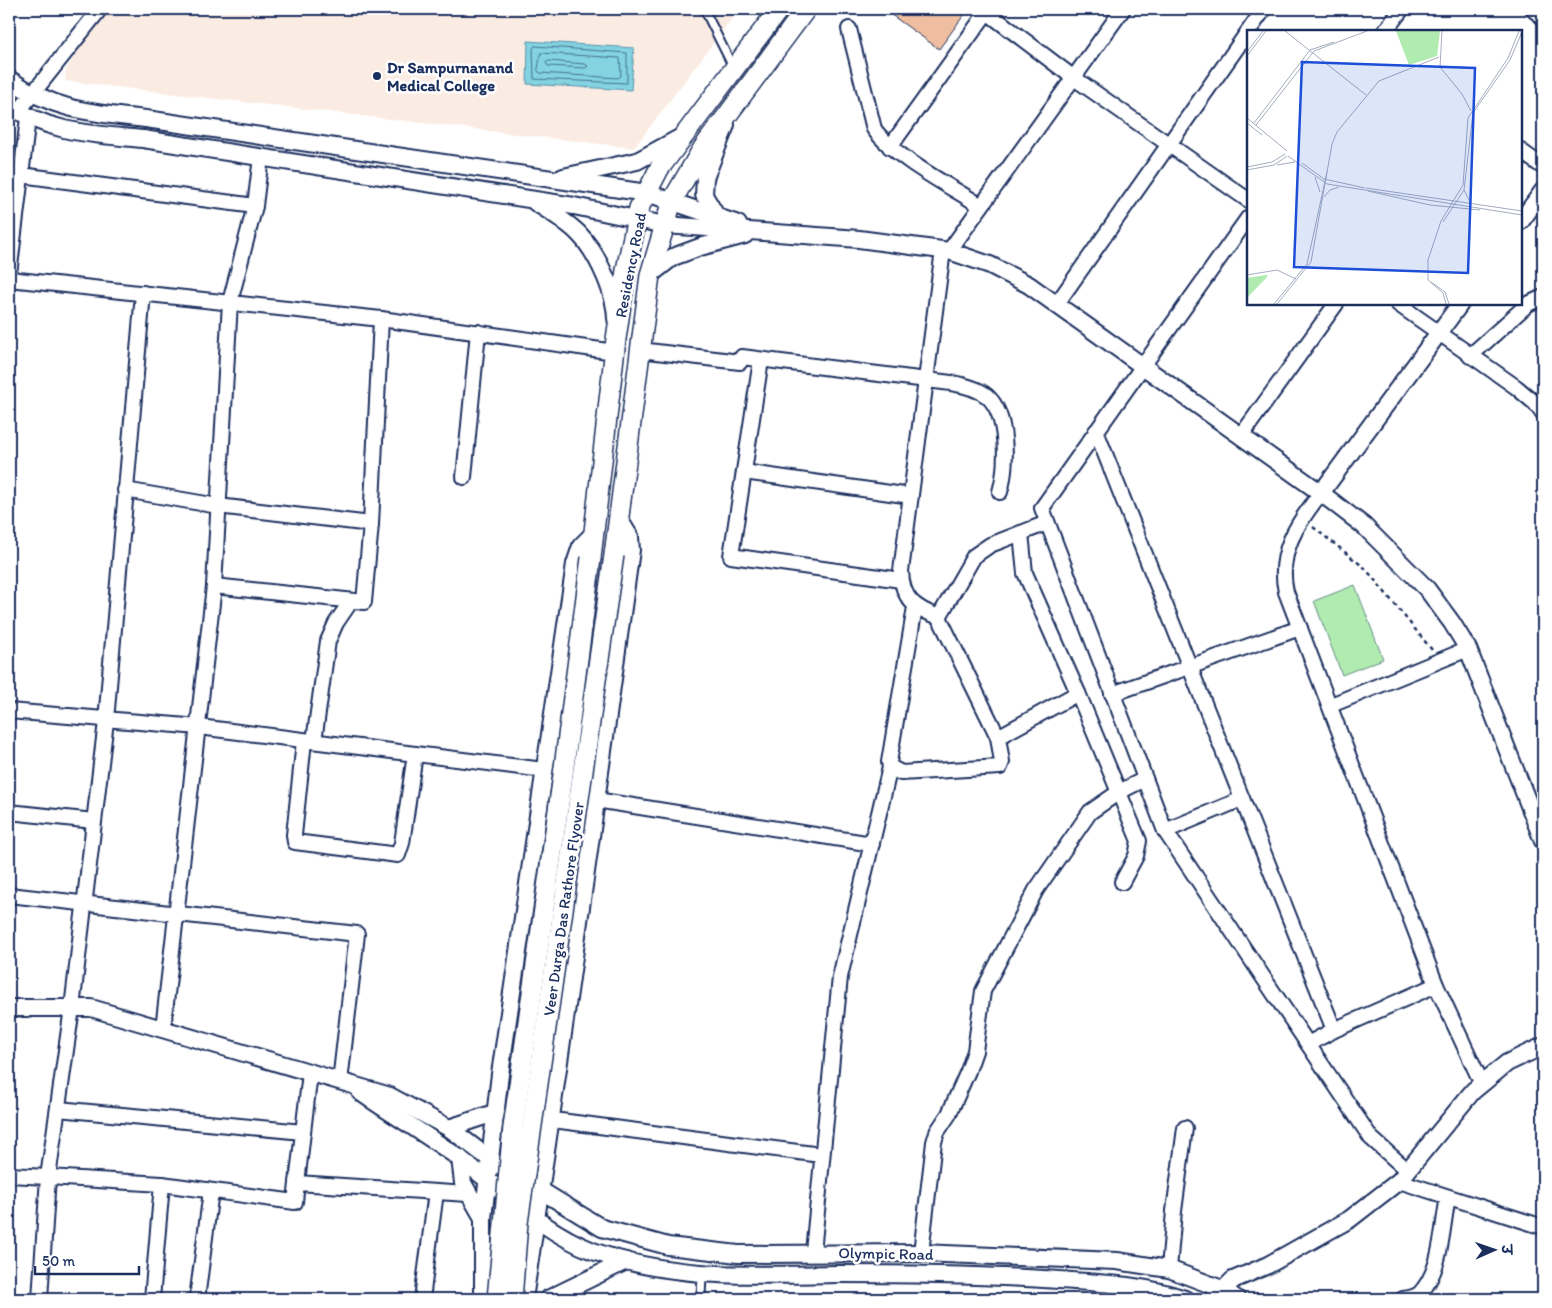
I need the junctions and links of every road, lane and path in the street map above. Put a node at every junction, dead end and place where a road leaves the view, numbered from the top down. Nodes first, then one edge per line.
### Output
1 (100, 9) edge
2 (704, 9) edge
3 (779, 9) edge
4 (806, 9) edge
5 (1123, 9) edge
6 (1264, 9) edge
7 (1402, 9) edge
8 (1534, 9) edge
9 (986, 10) edge
10 (1543, 16) edge
11 (849, 29) dead end
12 (1249, 30) edge
13 (1386, 30) edge
14 (1247, 33) edge
15 (733, 68) junction
16 (1074, 78) junction
17 (9, 79) edge
18 (32, 95) junction
19 (732, 109) junction
20 (18, 112) edge
21 (686, 135) junction
22 (1168, 144) junction
23 (890, 147) junction
24 (1522, 152) edge
25 (261, 157) junction
26 (1543, 167) edge
27 (21, 176) junction
28 (548, 179) junction
29 (1543, 191) edge
30 (647, 193) junction
31 (528, 199) junction
32 (1247, 199) edge
33 (672, 201) junction
34 (255, 206) junction
35 (980, 206) junction
36 (716, 217) junction
37 (1247, 219) edge
38 (1522, 220) edge
39 (636, 221) junction
40 (665, 225) junction
41 (759, 232) junction
42 (946, 251) junction
43 (9, 274) edge
44 (650, 275) junction
45 (9, 279) edge
46 (142, 293) junction
47 (1543, 297) edge
48 (230, 302) junction
49 (1056, 305) junction
50 (1335, 305) edge
51 (1399, 305) edge
52 (1459, 305) edge
53 (381, 319) junction
54 (478, 332) junction
55 (1439, 332) junction
56 (616, 345) junction
57 (640, 350) junction
58 (1470, 356) junction
59 (761, 360) junction
60 (1142, 366) junction
61 (926, 380) junction
62 (1541, 405) edge
63 (1096, 431) junction
64 (1241, 436) junction
65 (744, 472) junction
66 (464, 477) dead end
67 (126, 490) junction
68 (1000, 492) dead end
69 (1321, 493) junction
70 (911, 496) junction
71 (218, 506) junction
72 (619, 519) junction
73 (1047, 523) junction
74 (371, 524) junction
75 (1308, 527) dead end
76 (1021, 533) junction
77 (594, 534) junction
78 (901, 580) junction
79 (214, 586) junction
80 (351, 601) junction
81 (915, 607) junction
82 (938, 618) junction
83 (1300, 628) junction
84 (1468, 649) junction
85 (1436, 662) junction
86 (1189, 666) junction
87 (1078, 693) junction
88 (1112, 694) junction
89 (1336, 703) dead end
90 (9, 711) edge
91 (106, 721) junction
92 (199, 727) junction
93 (998, 737) junction
94 (309, 741) junction
95 (415, 754) junction
96 (890, 767) junction
97 (544, 770) junction
98 (1145, 779) junction
99 (1119, 792) junction
100 (1242, 799) junction
101 (596, 800) junction
102 (9, 812) edge
103 (1538, 813) edge
104 (94, 821) junction
105 (1165, 831) junction
106 (1543, 841) edge
107 (872, 844) junction
108 (1122, 882) dead end
109 (9, 895) edge
110 (84, 903) junction
111 (176, 913) junction
112 (1436, 985) junction
113 (9, 1008) edge
114 (72, 1008) junction
115 (163, 1029) junction
116 (1334, 1030) junction
117 (1308, 1044) junction
118 (1543, 1046) edge
119 (310, 1073) junction
120 (345, 1084) junction
121 (1482, 1084) junction
122 (58, 1109) junction
123 (497, 1112) junction
124 (553, 1120) junction
125 (449, 1128) junction
126 (1185, 1128) dead end
127 (303, 1132) junction
128 (821, 1154) junction
129 (460, 1158) junction
130 (491, 1160) junction
131 (9, 1174) edge
132 (1403, 1176) junction
133 (48, 1177) junction
134 (488, 1181) junction
135 (297, 1183) junction
136 (162, 1184) junction
137 (542, 1189) junction
138 (211, 1191) junction
139 (436, 1192) junction
140 (468, 1194) junction
141 (1448, 1197) junction
142 (483, 1218) junction
143 (536, 1221) junction
144 (1543, 1227) edge
145 (813, 1252) junction
146 (921, 1253) junction
147 (626, 1261) junction
148 (1169, 1269) junction
149 (702, 1274) junction
150 (1218, 1294) edge
151 (40, 1299) edge
152 (152, 1299) edge
153 (197, 1299) edge
154 (422, 1299) edge
155 (483, 1299) edge
156 (497, 1299) edge
157 (512, 1299) edge
158 (524, 1299) edge
159 (548, 1299) edge
160 (701, 1299) edge
161 (1185, 1299) edge
162 (1237, 1299) edge
163 (1403, 1299) edge

1 - 18 street
2 - 15 lane
3 - 15 main road, Residency Road
4 - 19 main road, Residency Road
5 - 16 street
6 - 12 street
7 - 13 street
8 - 10 street
9 - 16 street
9 - 23 street
11 - 23 street
14 - 22 street
15 - 21 main road, Residency Road
16 - 22 street
16 - 35 street
17 - 18 street
18 - 20 street
18 - 28 street
19 - 33 main road, Residency Road
19 - 36 street
20 - 25 street
20 - 27 street
21 - 28 street
21 - 30 main road, Residency Road
22 - 32 street
22 - 49 street
23 - 35 street
24 - 26 street
25 - 31 street
25 - 34 street
27 - 34 street
27 - 43 street
28 - 30 street
29 - 38 street
30 - 33 street
30 - 39 main road, Residency Road
31 - 39 street
31 - 56 street
33 - 36 street
33 - 40 main road, Residency Road
34 - 48 street
35 - 42 street
36 - 41 street
37 - 60 street
39 - 40 street
39 - 56 main road, Residency Road
40 - 41 street
40 - 44 main road, Residency Road
41 - 42 street
41 - 44 street
42 - 49 street
42 - 61 street
44 - 57 main road, Residency Road
45 - 46 street
46 - 48 street
46 - 67 street
47 - 58 street
48 - 53 street
48 - 71 street
49 - 60 street
50 - 64 street
51 - 55 street
52 - 55 street
53 - 54 street
53 - 74 street
54 - 56 street
54 - 66 street
55 - 58 street
55 - 69 street
56 - 77 main road, Residency Road
57 - 59 street
57 - 72 main road, Residency Road
58 - 62 street
59 - 61 street
59 - 65 street
60 - 63 street
60 - 64 street
61 - 68 street
61 - 70 street
63 - 73 street
63 - 86 street
64 - 69 street
65 - 70 street
65 - 78 street
67 - 71 street
67 - 91 street
69 - 83 street
69 - 84 street
70 - 78 street
71 - 74 street
71 - 79 street
72 - 101 street
72 - 157 main road, Veer Durga Das Rathore Flyover, bridge
73 - 76 street
73 - 88 street
74 - 80 street
75 - 85 path
76 - 82 street
76 - 87 street
77 - 97 street
77 - 156 main road, Veer Durga Das Rathore Flyover, bridge
78 - 81 street
79 - 80 street
79 - 92 street
80 - 94 street
81 - 82 street
81 - 96 street
82 - 93 street
83 - 86 street
83 - 112 street
84 - 85 street
84 - 103 street
85 - 89 street
86 - 88 street
86 - 100 street
87 - 93 street
87 - 99 street
88 - 98 street
90 - 91 street
91 - 92 street
91 - 104 street
92 - 94 street
92 - 111 street
93 - 96 street
94 - 95 street
94 - 95 street
95 - 97 street
96 - 107 street
97 - 123 street
98 - 99 street
98 - 105 street
99 - 108 street
99 - 146 street
100 - 105 street
100 - 116 street
101 - 107 street
101 - 124 street
102 - 104 street
103 - 106 street
104 - 110 street
105 - 117 street
107 - 128 street
109 - 110 street
110 - 111 street
110 - 114 street
111 - 115 street
111 - 120 street
112 - 116 street
112 - 121 street
113 - 114 street, Olympic Road
114 - 115 street, Olympic Road
114 - 122 street
115 - 119 street, Olympic Road
116 - 117 street
117 - 132 street
118 - 121 street
119 - 120 street, Olympic Road
119 - 127 street
120 - 125 street, Olympic Road
120 - 129 street, Olympic Road
121 - 132 street
122 - 127 street
122 - 133 street
123 - 125 street
123 - 130 street
124 - 128 street
124 - 137 street
125 - 130 street, Olympic Road
126 - 148 street
127 - 135 street
128 - 145 street
129 - 134 street, Olympic Road
129 - 140 street
130 - 134 street
130 - 137 street, Olympic Road
131 - 133 street
132 - 141 street
132 - 150 street
133 - 136 street
133 - 151 street
134 - 142 street
134 - 143 street, Olympic Road
135 - 138 street
135 - 139 street
136 - 138 street
136 - 152 street
137 - 143 street
137 - 145 street, Olympic Road
138 - 153 street
139 - 140 street
139 - 154 street
140 - 142 street
141 - 144 street
141 - 163 street
142 - 155 street
143 - 147 street, Olympic Road
143 - 158 street
145 - 146 street, Olympic Road
146 - 148 street, Olympic Road
147 - 149 street, Olympic Road
147 - 159 street
148 - 150 street, Olympic Road
149 - 160 lane
149 - 161 street, Olympic Road
150 - 162 street, Olympic Road

